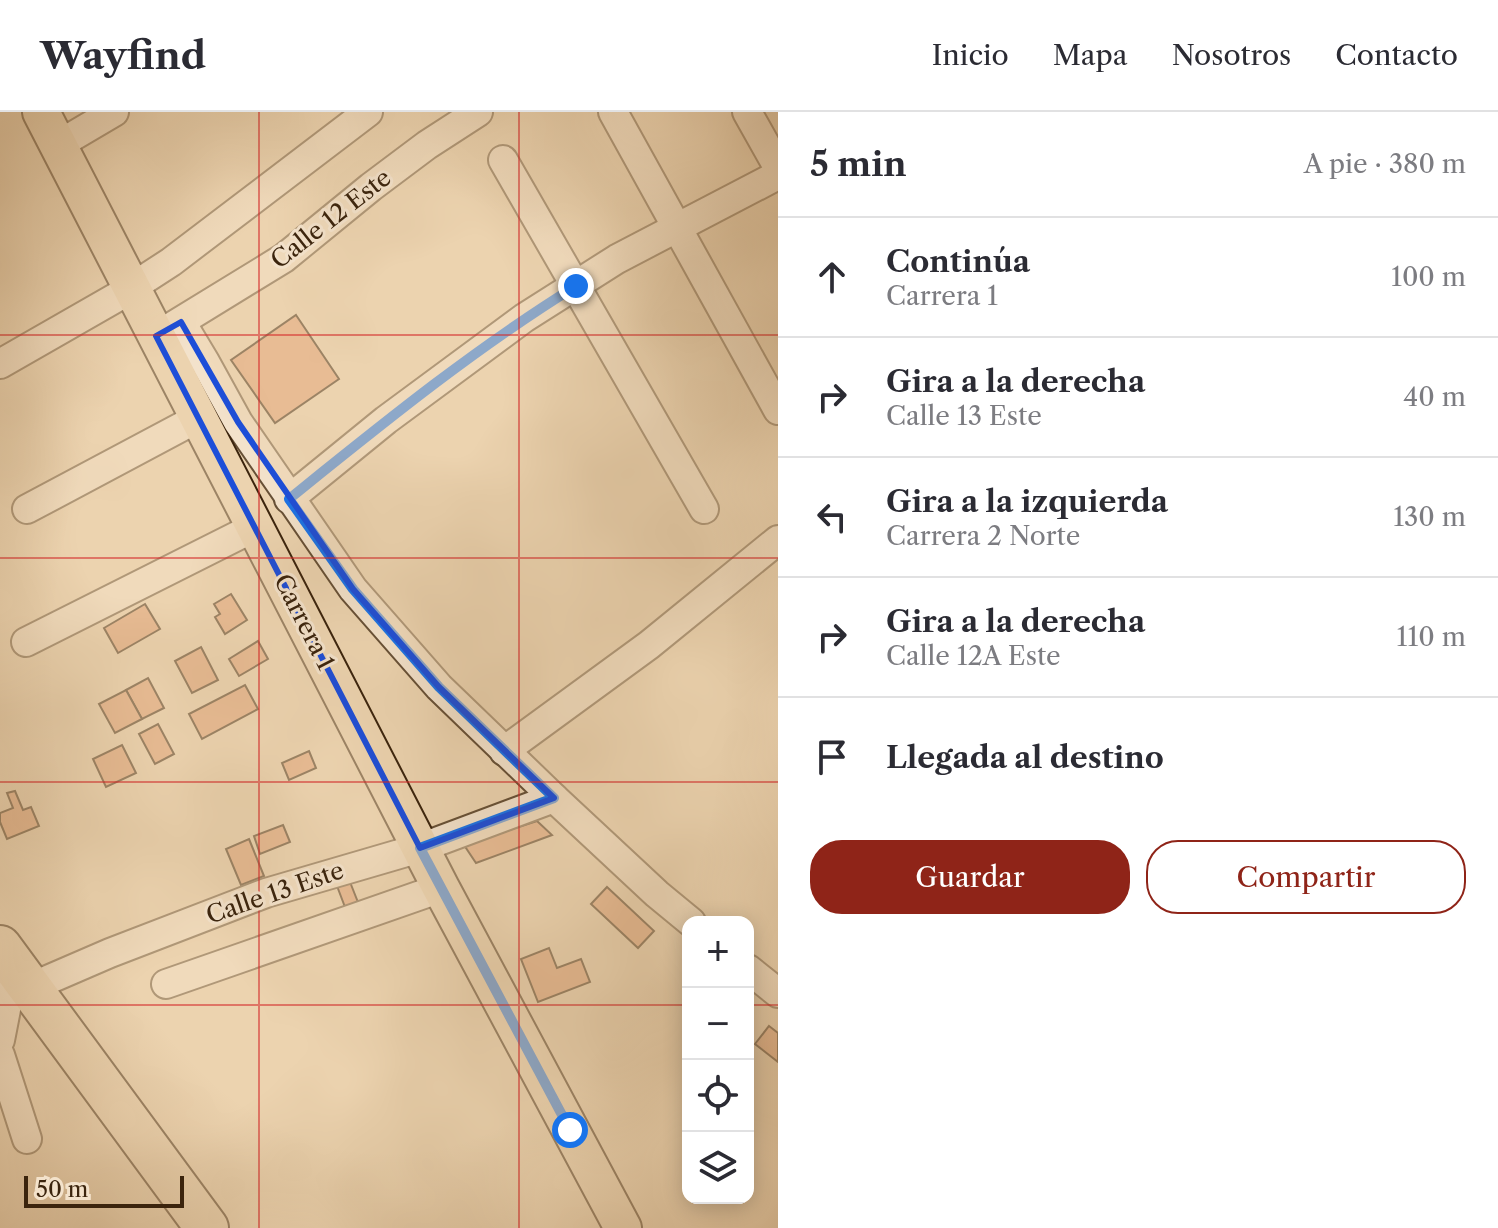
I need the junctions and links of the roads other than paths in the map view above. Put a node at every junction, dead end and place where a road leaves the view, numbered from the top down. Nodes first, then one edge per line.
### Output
1 (41, 112) edge
2 (114, 112) edge
3 (368, 112) edge
4 (478, 112) edge
5 (613, 112) edge
6 (747, 112) edge
7 (58, 145) junction
8 (503, 160) dead end
9 (778, 167) edge
10 (778, 175) edge
11 (677, 229) junction
12 (576, 286) junction
13 (131, 288) junction
14 (168, 329) junction
15 (0, 364) edge
16 (778, 410) edge
17 (198, 418) junction
18 (289, 499) junction
19 (27, 509) dead end
20 (704, 509) dead end
21 (256, 529) junction
22 (778, 540) edge
23 (26, 642) dead end
24 (504, 751) junction
25 (554, 798) junction
26 (420, 848) junction
27 (441, 888) junction
28 (684, 916) edge
29 (0, 947) edge
30 (754, 974) edge
31 (166, 984) dead end
32 (13, 992) edge
33 (778, 993) edge
34 (0, 1040) edge
35 (0, 1055) edge
36 (570, 1130) junction
37 (27, 1139) dead end
38 (207, 1228) edge
39 (607, 1228) edge
40 (623, 1228) edge

1 - 7 main road, Carrera 1
2 - 7 street
3 - 13 street
4 - 14 street, Calle 12 Este
5 - 11 street
6 - 9 street
7 - 13 main road, Carrera 1
8 - 12 street
10 - 11 street
11 - 12 street
11 - 16 street
12 - 18 street
12 - 20 street
13 - 14 main road, Carrera 1
13 - 15 street
14 - 17 main road, Carrera 1
14 - 18 street
17 - 19 street
17 - 21 main road, Carrera 1
18 - 24 street
21 - 23 street
21 - 26 main road, Carrera 1
22 - 24 street
24 - 25 street
25 - 26 street, Calle 13 Este
25 - 28 street
26 - 27 main road, Carrera 1
26 - 32 street, Calle 13 Este
27 - 31 street
27 - 36 main road, Carrera 1
29 - 32 highway
30 - 33 street
32 - 34 street
32 - 38 highway
35 - 37 street
36 - 39 main road, Carrera 1
36 - 40 main road, Carrera 1

